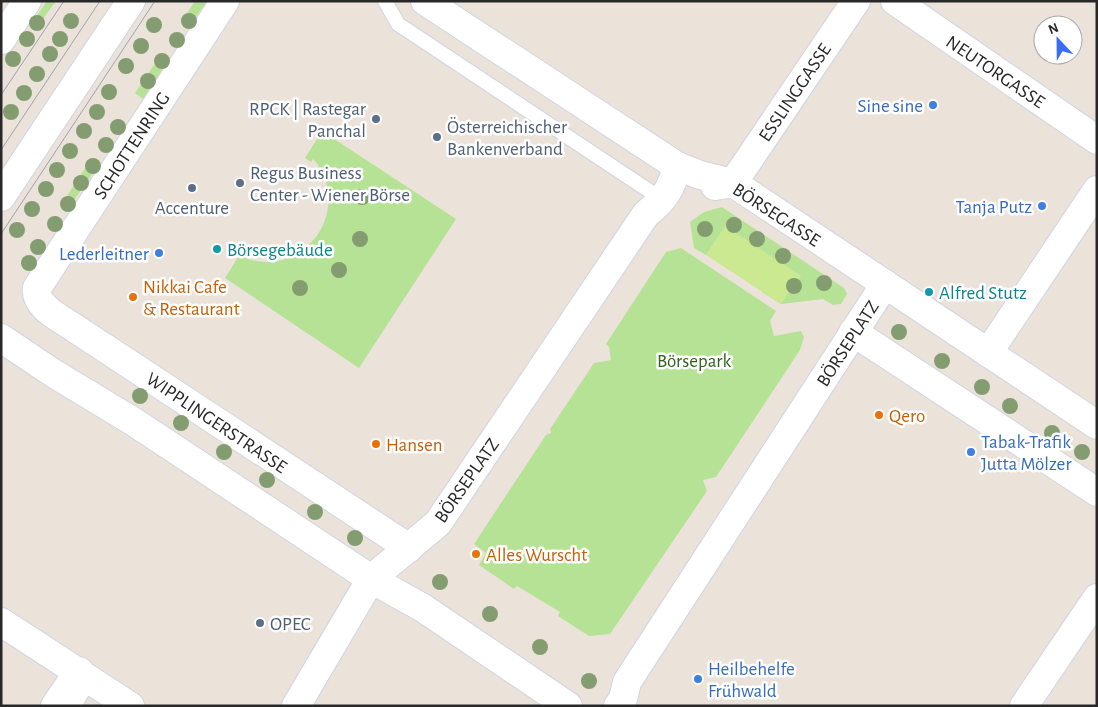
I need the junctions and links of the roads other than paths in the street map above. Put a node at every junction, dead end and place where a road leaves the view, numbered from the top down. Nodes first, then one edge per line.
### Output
1 (27, 1) edge
2 (130, 1) edge
3 (225, 1) edge
4 (385, 1) edge
5 (425, 1) edge
6 (856, 1) edge
7 (895, 1) edge
8 (1, 40) edge
9 (1097, 140) edge
10 (677, 166) junction
11 (733, 183) junction
12 (1097, 190) edge
13 (1, 197) edge
14 (663, 200) junction
15 (885, 284) junction
16 (37, 288) joint
17 (853, 332) junction
18 (1, 338) edge
19 (988, 353) junction
20 (1097, 425) edge
21 (1097, 492) edge
22 (409, 548) junction
23 (371, 579) junction
24 (1097, 598) edge
25 (1, 622) edge
26 (85, 675) junction
27 (625, 703) edge
28 (55, 706) edge
29 (74, 706) edge
30 (130, 706) edge
31 (296, 706) edge
32 (568, 706) edge
33 (1024, 706) edge

1 - 8 street
2 - 13 street
3 - 16 street, SCHOTTENRING
4 - 14 lane
5 - 10 street, BÖRSEGASSE
6 - 11 street, ESSLINGGASSE
7 - 9 street, NEUTORGASSE
10 - 11 street, BÖRSEGASSE
10 - 14 street, BÖRSEPLATZ
11 - 14 street, BÖRSEPLATZ
11 - 15 street, BÖRSEGASSE
12 - 19 street
14 - 22 street, BÖRSEPLATZ
15 - 17 street, BÖRSEPLATZ
15 - 19 street, BÖRSEGASSE
16 - 22 street, WIPPLINGERSTRASSE
17 - 21 street
17 - 27 street, BÖRSEPLATZ
18 - 23 street
19 - 20 street, BÖRSEGASSE
22 - 23 street, BÖRSEPLATZ
23 - 31 street
23 - 32 street
24 - 33 street
25 - 26 street
26 - 28 street
26 - 29 lane
26 - 30 street

